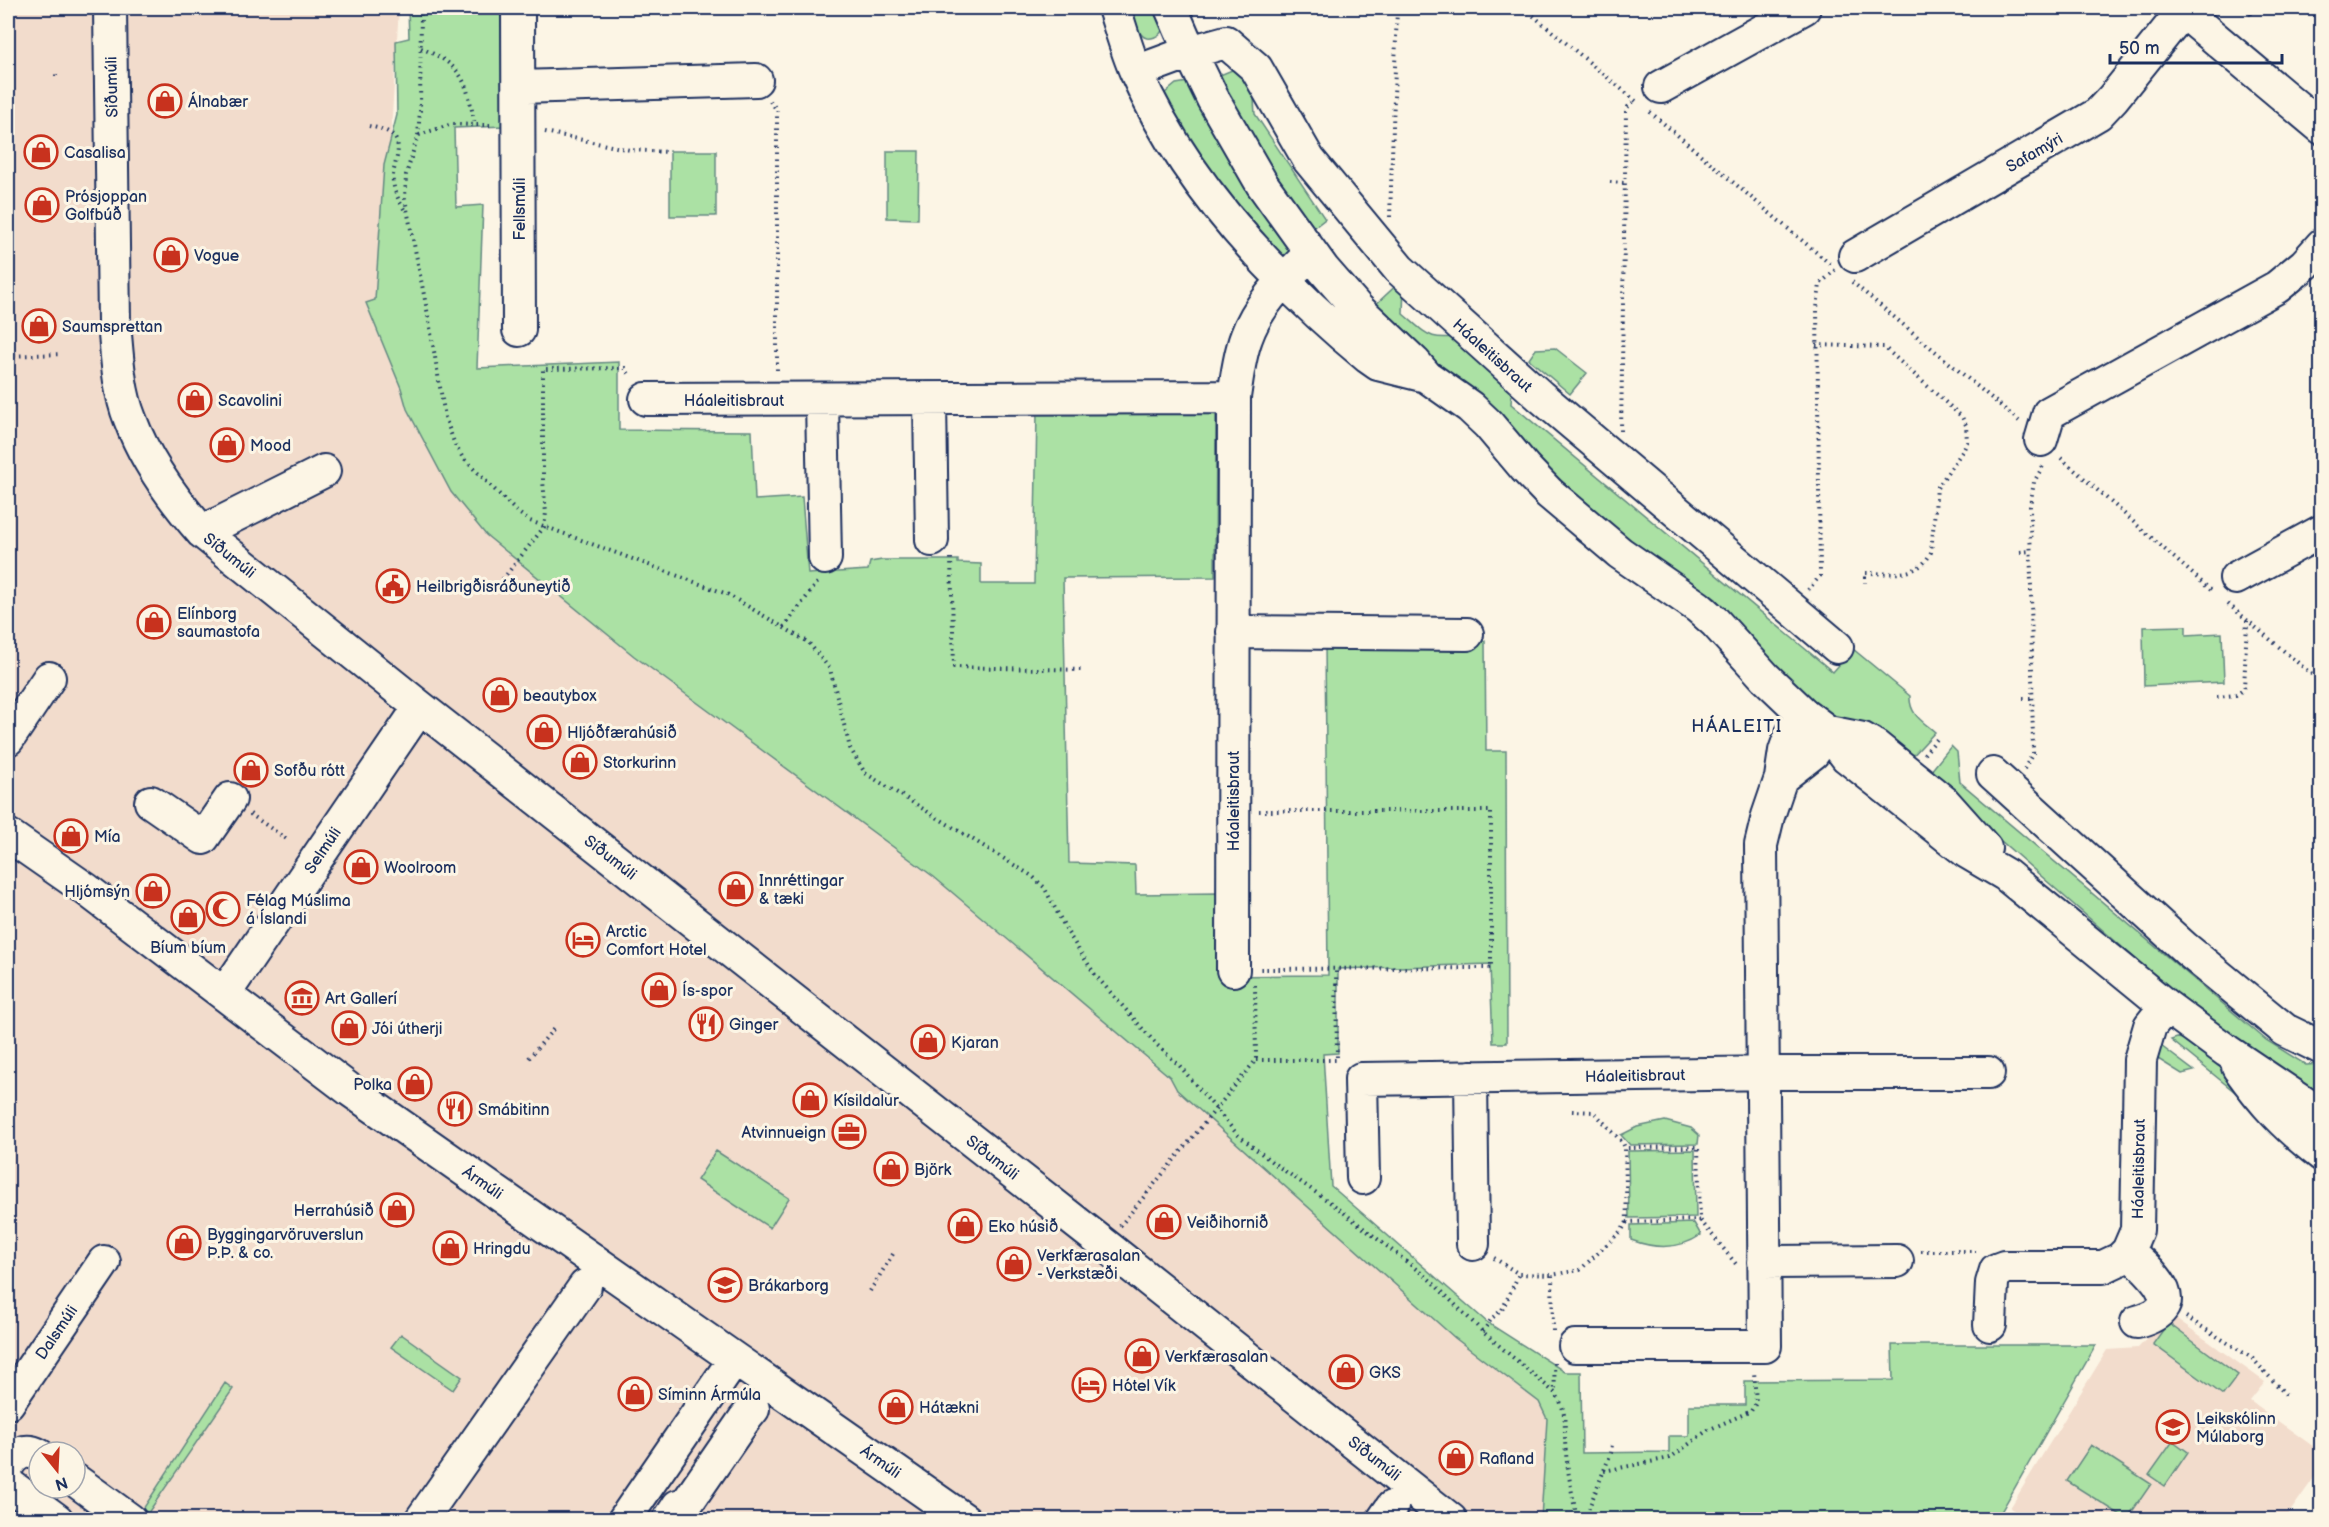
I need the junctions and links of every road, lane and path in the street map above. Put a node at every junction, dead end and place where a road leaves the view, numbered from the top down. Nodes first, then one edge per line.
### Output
1 (110, 8) edge
2 (421, 8) edge
3 (518, 8) edge
4 (1114, 8) edge
5 (1171, 8) edge
6 (1397, 8) edge
7 (1524, 8) edge
8 (1804, 8) edge
9 (2249, 8) edge
10 (2181, 9) edge
11 (2252, 18) dead end
12 (421, 48) junction
13 (1190, 52) junction
14 (1136, 72) junction
15 (756, 80) joint
16 (519, 87) junction
17 (1648, 93) junction
18 (518, 124) junction
19 (476, 125) junction
20 (369, 126) dead end
21 (2322, 128) edge
22 (418, 135) junction
23 (668, 152) dead end
24 (1610, 182) dead end
25 (1625, 183) junction
26 (406, 213) junction
27 (1389, 222) dead end
28 (2322, 246) edge
29 (1311, 253) junction
30 (1845, 262) junction
31 (1284, 280) junction
32 (519, 330) dead end
33 (1816, 345) junction
34 (60, 354) dead end
35 (8, 356) edge
36 (1426, 376) junction
37 (1234, 397) junction
38 (646, 399) joint
39 (777, 400) junction
40 (822, 400) junction
41 (930, 400) junction
42 (1621, 432) dead end
43 (2047, 445) junction
44 (324, 471) dead end
45 (544, 526) junction
46 (2322, 531) edge
47 (202, 532) junction
48 (932, 540) joint
49 (2020, 552) dead end
50 (2031, 552) junction
51 (825, 558) joint
52 (2236, 578) dead end
53 (1865, 583) dead end
54 (499, 584) dead end
55 (1802, 598) dead end
56 (2247, 620) junction
57 (784, 627) junction
58 (1233, 632) junction
59 (1467, 634) dead end
60 (1837, 647) dead end
61 (1084, 670) dead end
62 (49, 678) dead end
63 (2322, 683) edge
64 (2217, 697) dead end
65 (2023, 698) dead end
66 (2032, 698) junction
67 (420, 707) junction
68 (1816, 723) junction
69 (8, 739) edge
70 (2006, 776) joint
71 (230, 799) joint
72 (151, 802) dead end
73 (1233, 811) junction
74 (8, 835) edge
75 (288, 840) dead end
76 (1336, 968) junction
77 (1244, 970) junction
78 (225, 993) junction
79 (2166, 1006) junction
80 (555, 1027) dead end
81 (2322, 1048) edge
82 (2227, 1051) junction
83 (529, 1058) dead end
84 (1256, 1060) junction
85 (1763, 1073) junction
86 (1988, 1073) dead end
87 (1471, 1077) junction
88 (1215, 1108) junction
89 (1572, 1111) dead end
90 (2322, 1115) edge
91 (1625, 1148) junction
92 (2322, 1155) edge
93 (1363, 1178) dead end
94 (1700, 1220) junction
95 (1627, 1222) junction
96 (1473, 1244) joint
97 (1105, 1245) junction
98 (1935, 1251) dead end
99 (1967, 1251) dead end
100 (2128, 1251) junction
101 (893, 1254) dead end
102 (1897, 1261) dead end
103 (104, 1262) dead end
104 (1764, 1262) junction
105 (1519, 1274) junction
106 (1552, 1275) junction
107 (1736, 1275) dead end
108 (585, 1286) dead end
109 (870, 1292) dead end
110 (2164, 1305) junction
111 (2137, 1322) dead end
112 (1990, 1325) dead end
113 (1483, 1332) junction
114 (1561, 1346) junction
115 (1752, 1346) junction
116 (734, 1360) junction
117 (1555, 1393) junction
118 (2288, 1397) dead end
119 (8, 1402) edge
120 (753, 1409) dead end
121 (1612, 1444) dead end
122 (27, 1451) edge
123 (8, 1465) edge
124 (1604, 1471) junction
125 (8, 1484) edge
126 (87, 1489) edge
127 (57, 1520) edge
128 (130, 1520) edge
129 (421, 1520) edge
130 (624, 1520) edge
131 (669, 1520) edge
132 (965, 1520) edge
133 (1451, 1520) edge
134 (1577, 1520) edge
135 (1584, 1520) edge

1 - 47 street, Síðumúli
2 - 12 path
3 - 16 street, Fellsmúli
4 - 14 street
5 - 13 street
6 - 27 path
7 - 17 path
8 - 17 street
9 - 11 path
10 - 21 street, Safamýri
10 - 30 street, Safamýri
12 - 19 path
12 - 22 path
13 - 14 street, Háaleitisbraut
13 - 29 street
13 - 60 street, Háaleitisbraut
14 - 31 street
15 - 16 street
15 - 39 path
16 - 18 street, Fellsmúli
17 - 25 path
17 - 30 path
18 - 19 path
18 - 23 path
18 - 32 street, Fellsmúli
19 - 22 path
20 - 26 path
22 - 26 path
24 - 25 path
25 - 42 path
26 - 45 path
28 - 43 street
29 - 31 street, Háaleitisbraut
29 - 36 street
30 - 33 path
30 - 43 path
31 - 36 street
31 - 37 street, Háaleitisbraut
33 - 53 path
33 - 55 path
34 - 35 path
36 - 68 street
37 - 41 street, Háaleitisbraut
37 - 58 street, Háaleitisbraut
38 - 39 street, Háaleitisbraut
38 - 45 path
39 - 40 street, Háaleitisbraut
40 - 41 street, Háaleitisbraut
40 - 51 street
41 - 48 street
43 - 50 path
43 - 56 path
44 - 47 street
45 - 54 path
45 - 57 path
46 - 52 street
47 - 67 street, Síðumúli
48 - 61 path
49 - 50 path
50 - 66 path
51 - 57 path
56 - 63 path
56 - 64 path
57 - 88 path
58 - 59 street
58 - 73 street, Háaleitisbraut
62 - 69 street
65 - 66 path
66 - 70 path
67 - 78 street, Selmúli
67 - 97 street, Síðumúli
68 - 79 street
68 - 85 street
70 - 81 street
71 - 72 street
71 - 75 path
73 - 76 path
73 - 77 street, Háaleitisbraut
74 - 78 street, Ármúli
76 - 77 path
76 - 84 path
77 - 84 path
78 - 116 street, Ármúli
79 - 82 street
79 - 100 street, Háaleitisbraut
80 - 83 path
82 - 90 street
82 - 92 street
84 - 88 path
85 - 86 street, Háaleitisbraut
85 - 87 street, Háaleitisbraut
85 - 104 street
87 - 93 street, Háaleitisbraut
87 - 96 street
88 - 97 path
88 - 113 path
89 - 91 path
91 - 94 path
91 - 95 path
94 - 95 path
94 - 107 path
95 - 106 path
96 - 105 path
97 - 133 street, Síðumúli
98 - 99 path
100 - 110 street
100 - 112 street
101 - 109 path
102 - 104 street
103 - 119 street, Dalsmúli
104 - 115 street
105 - 106 path
105 - 113 path
106 - 114 path
108 - 129 street
110 - 111 street
110 - 118 path
113 - 117 path
114 - 115 street
114 - 117 path
115 - 124 path
116 - 130 street
116 - 132 street, Ármúli
117 - 134 path
120 - 131 street
121 - 124 path
122 - 123 street
124 - 135 path
125 - 127 street
126 - 128 street

